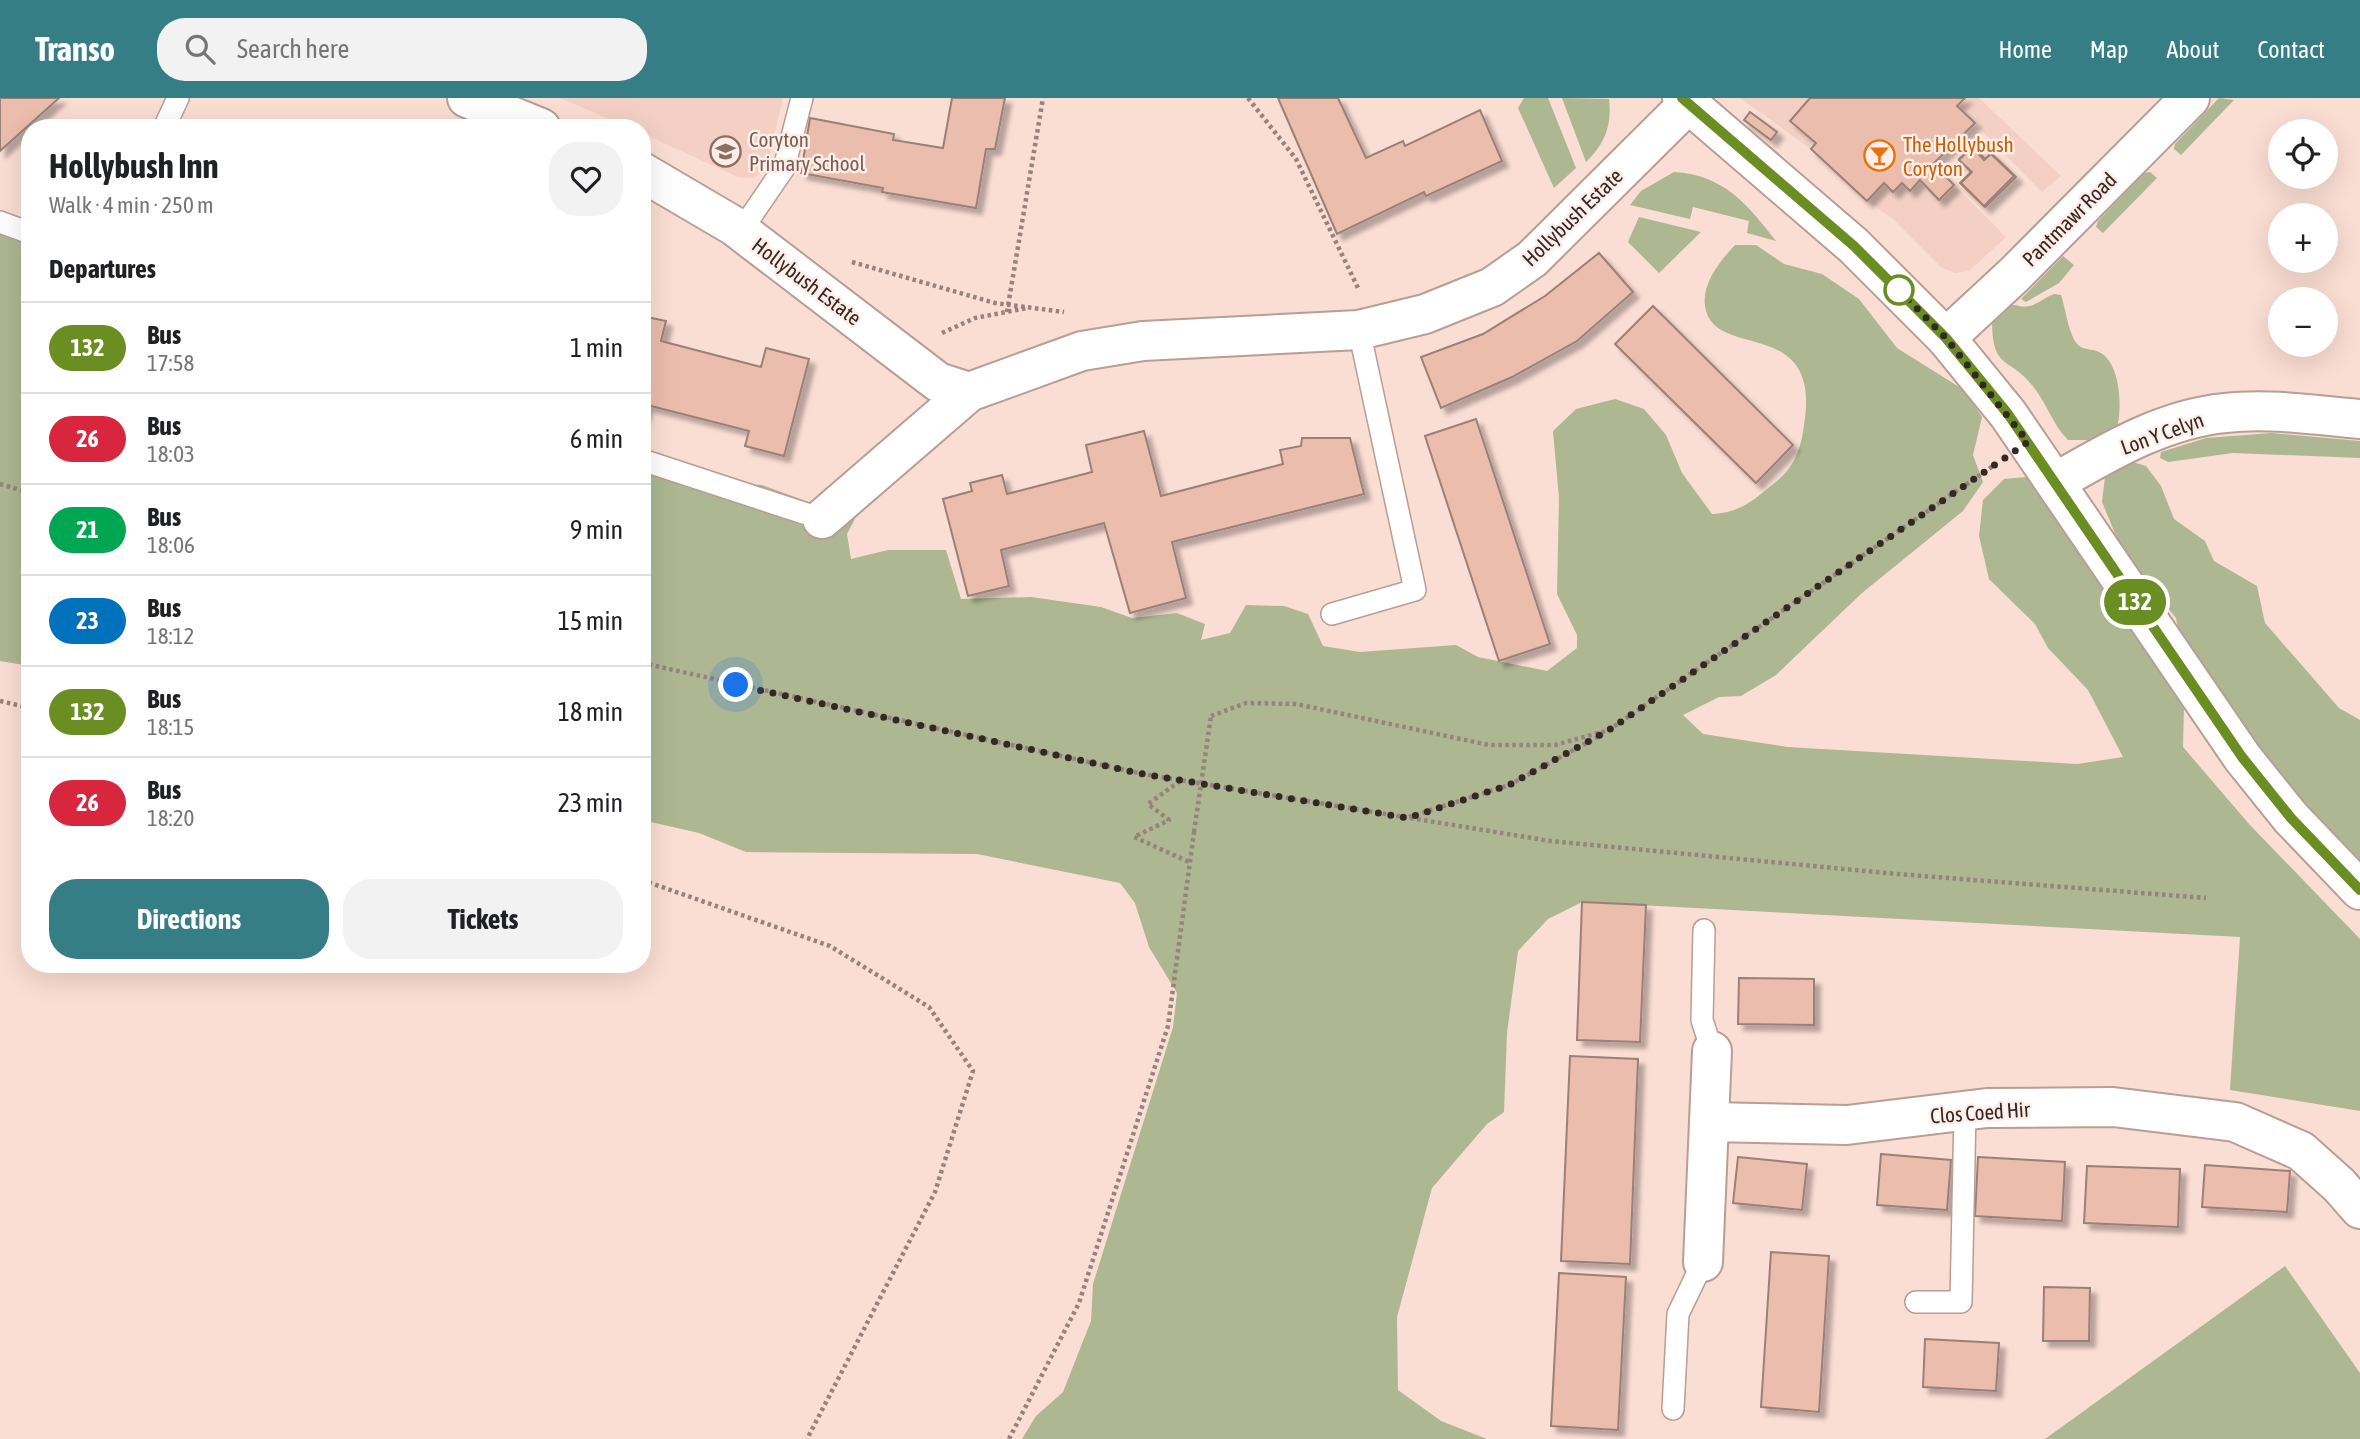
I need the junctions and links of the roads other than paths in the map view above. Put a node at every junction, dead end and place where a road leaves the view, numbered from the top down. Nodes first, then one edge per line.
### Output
1 (178, 98) edge
2 (467, 98) edge
3 (802, 98) edge
4 (2190, 98) edge
5 (1686, 101) edge
6 (168, 119) edge
7 (519, 119) edge
8 (651, 177) edge
9 (0, 222) edge
10 (21, 230) edge
11 (741, 231) junction
12 (1367, 328) junction
13 (1946, 338) junction
14 (969, 392) junction
15 (2360, 419) edge
16 (651, 463) edge
17 (2056, 482) junction
18 (822, 519) joint
19 (1332, 614) dead end
20 (2360, 890) edge
21 (1704, 930) dead end
22 (1713, 1051) joint
23 (1965, 1111) junction
24 (1709, 1122) junction
25 (2360, 1209) edge
26 (1703, 1262) joint
27 (1916, 1302) dead end
28 (1673, 1409) dead end

1 - 6 lane
2 - 7 street
3 - 11 lane
4 - 13 street, Pantmawr Road
5 - 12 street, Hollybush Estate
5 - 13 street
8 - 11 street, Hollybush Estate
9 - 10 lane
11 - 14 street, Hollybush Estate
12 - 14 street, Hollybush Estate
12 - 19 lane
13 - 17 street
14 - 18 street, Hollybush Estate
15 - 17 street, Lon Y Celyn
16 - 18 lane
17 - 20 street
21 - 22 lane
22 - 24 street
23 - 24 street, Clos Coed Hir
23 - 25 street, Clos Coed Hir
23 - 27 lane
24 - 26 street
26 - 28 lane

